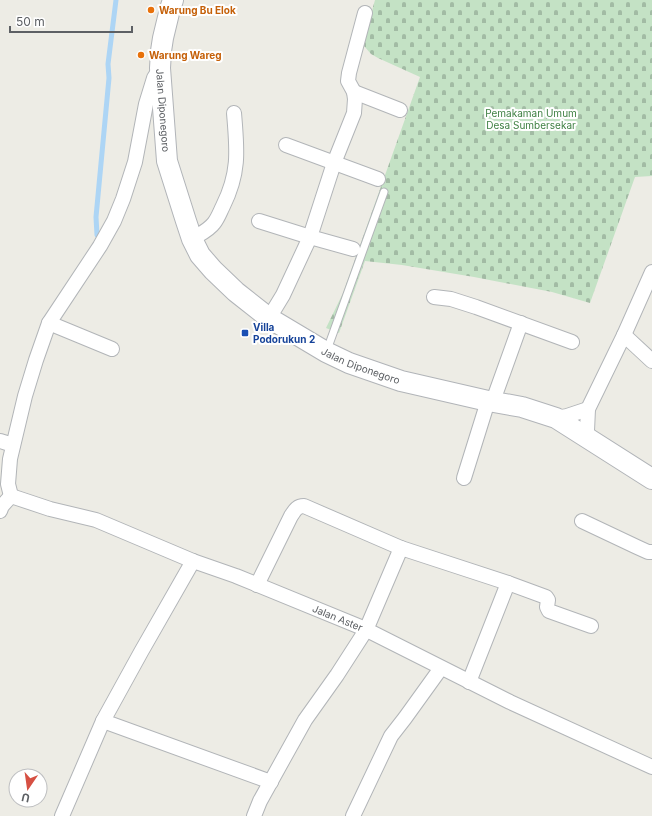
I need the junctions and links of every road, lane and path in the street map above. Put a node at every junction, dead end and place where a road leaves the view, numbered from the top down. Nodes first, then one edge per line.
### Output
1 (173, 0) edge
2 (365, 13) dead end
3 (160, 68) junction
4 (354, 92) junction
5 (400, 110) dead end
6 (234, 113) dead end
7 (286, 145) dead end
8 (334, 164) junction
9 (381, 186) joint
10 (259, 221) dead end
11 (310, 237) junction
12 (192, 239) junction
13 (353, 249) dead end
14 (652, 272) edge
15 (434, 297) dead end
16 (269, 318) junction
17 (49, 323) junction
18 (521, 323) junction
19 (624, 335) junction
20 (572, 342) dead end
21 (112, 349) dead end
22 (326, 352) junction
23 (652, 361) edge
24 (491, 401) junction
25 (588, 409) junction
26 (556, 418) junction
27 (589, 439) junction
28 (7, 443) edge
29 (464, 478) dead end
30 (652, 479) edge
31 (3, 505) edge
32 (582, 521) dead end
33 (401, 548) junction
34 (652, 552) edge
35 (193, 561) junction
36 (508, 583) junction
37 (257, 585) junction
38 (591, 626) dead end
39 (366, 630) junction
40 (442, 668) junction
41 (469, 682) junction
42 (103, 721) junction
43 (652, 767) edge
44 (271, 782) junction
45 (62, 816) edge
46 (254, 816) edge
47 (353, 816) edge

1 - 3 main road, Jalan Diponegoro
2 - 4 street
3 - 12 main road, Jalan Diponegoro
3 - 17 street
4 - 5 street
4 - 8 street
6 - 12 street
7 - 8 street
8 - 9 street
8 - 11 street
9 - 22 lane
10 - 11 street
11 - 13 street
11 - 16 street
12 - 16 main road, Jalan Diponegoro
14 - 19 street
15 - 18 street
16 - 22 main road, Jalan Diponegoro
17 - 21 street
17 - 28 street
18 - 20 street
18 - 24 street
19 - 23 street
19 - 25 street
22 - 24 main road, Jalan Diponegoro
24 - 26 main road, Jalan Diponegoro
24 - 29 street
25 - 26 street
25 - 27 street
26 - 27 main road, Jalan Diponegoro
27 - 30 main road, Jalan Diponegoro
28 - 31 street
31 - 35 street, Jalan Aster
32 - 34 street
33 - 36 street
33 - 37 street
33 - 39 street
35 - 37 street, Jalan Aster
35 - 42 street
36 - 38 street
36 - 41 street
37 - 39 street, Jalan Aster
39 - 40 street, Jalan Aster
39 - 44 street
40 - 41 street, Jalan Aster
40 - 47 street
41 - 43 street, Jalan Aster
42 - 44 street
42 - 45 street
44 - 46 street

